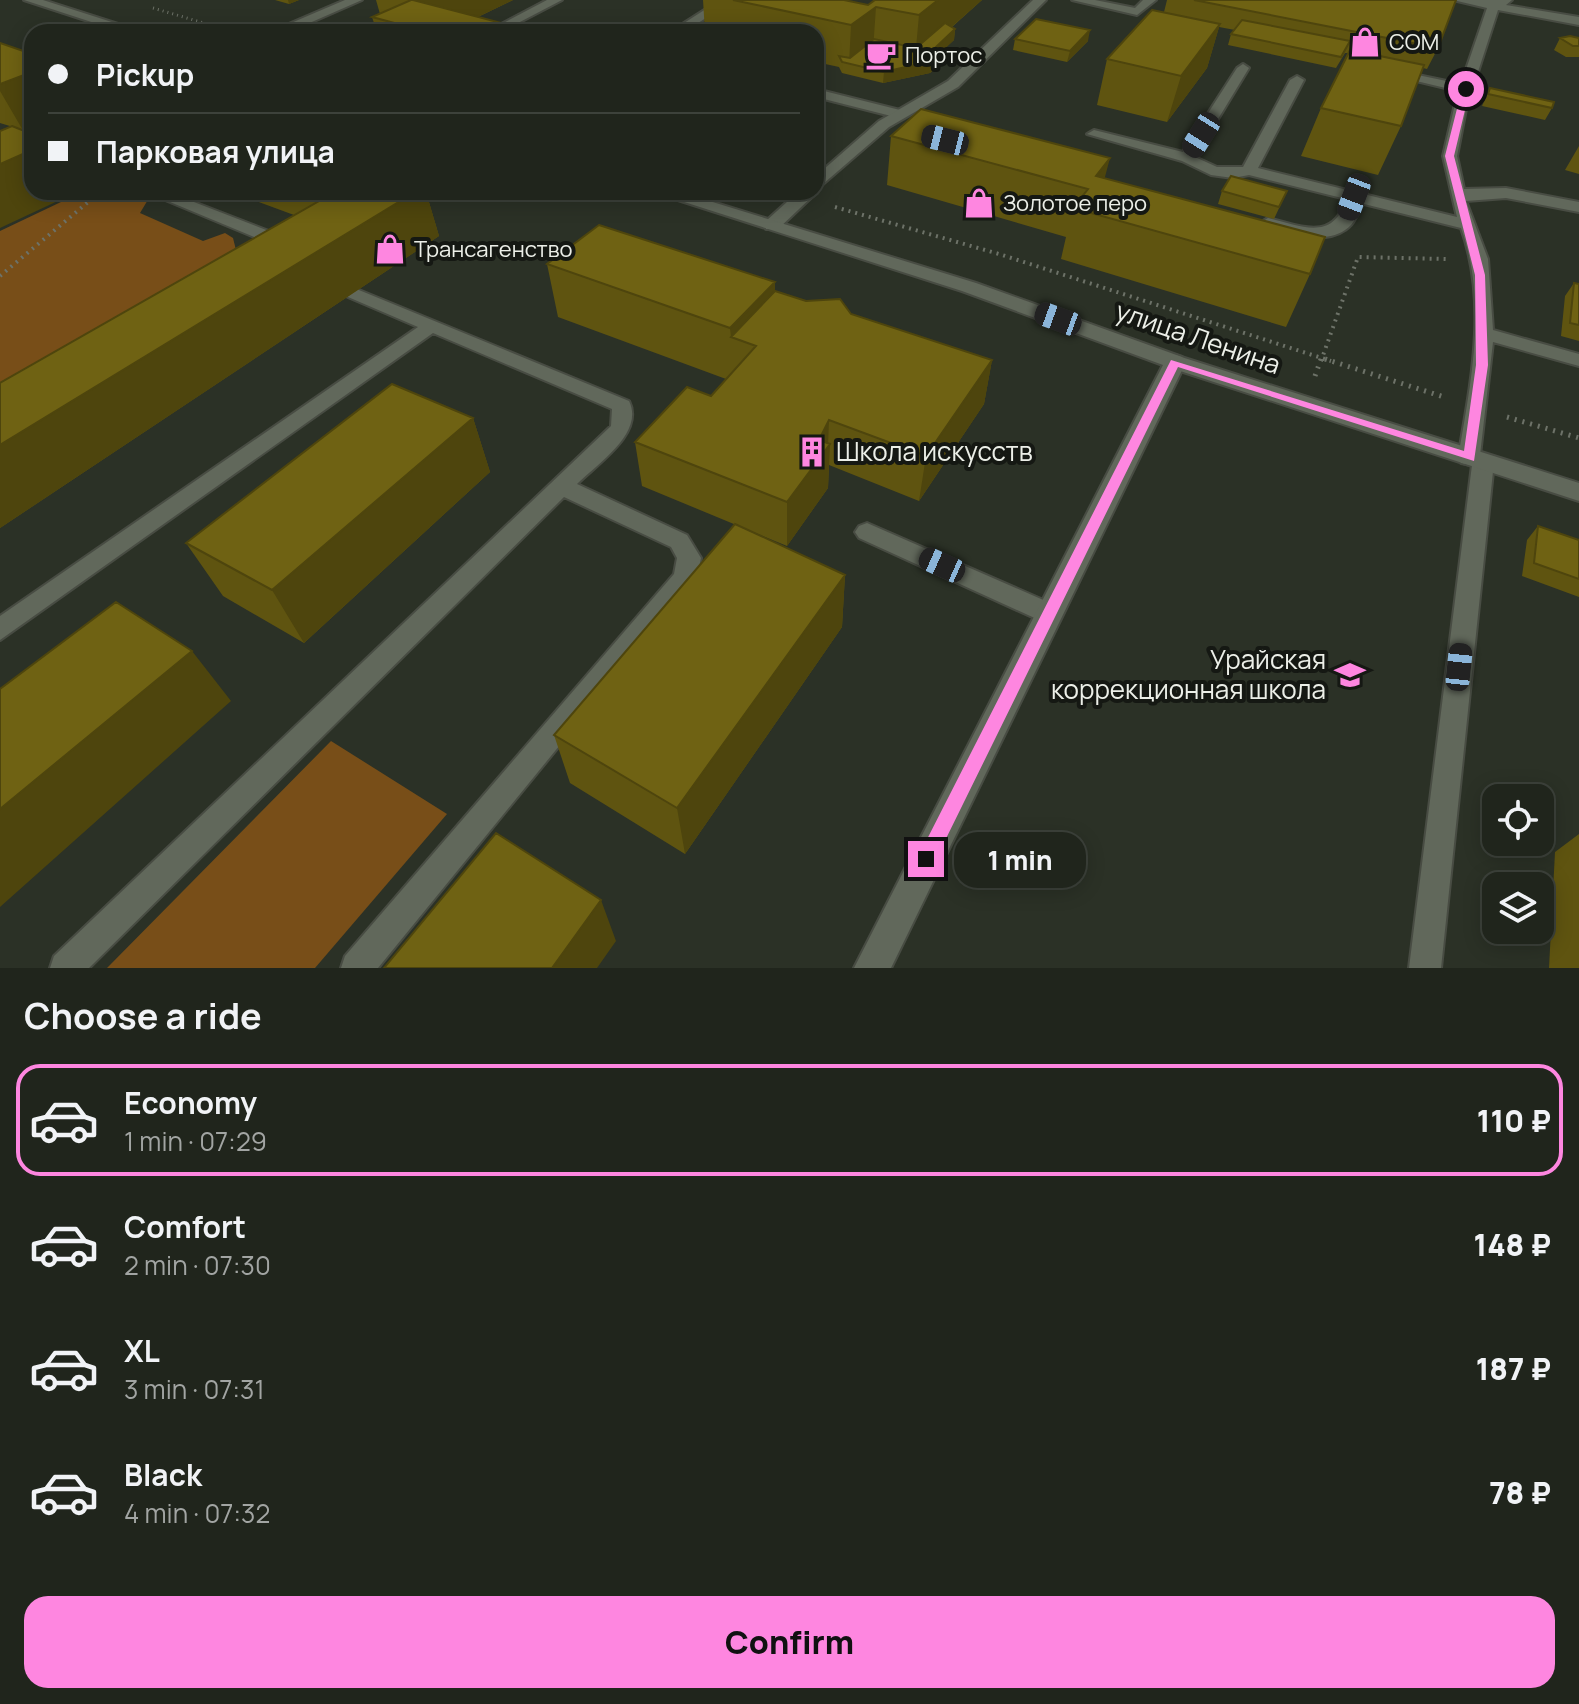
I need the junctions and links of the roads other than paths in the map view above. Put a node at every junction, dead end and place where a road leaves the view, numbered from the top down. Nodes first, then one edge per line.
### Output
1 (30, 0) edge
2 (356, 0) edge
3 (556, 0) edge
4 (1040, 0) edge
5 (1078, 0) edge
6 (1150, 0) edge
7 (1459, 0) edge
8 (726, 2) edge
9 (1500, 3) edge
10 (1579, 21) edge
11 (110, 24) edge
12 (297, 24) edge
13 (508, 24) edge
14 (689, 24) edge
15 (1243, 68) dead end
16 (1367, 68) edge
17 (1297, 80) dead end
18 (1466, 89) junction
19 (824, 95) edge
20 (899, 114) junction
21 (884, 124) junction
22 (914, 132) edge
23 (1094, 134) dead end
24 (1187, 158) junction
25 (1249, 170) junction
26 (824, 178) edge
27 (1354, 197) junction
28 (174, 200) edge
29 (689, 200) edge
30 (800, 200) edge
31 (1458, 200) junction
32 (1579, 207) edge
33 (1254, 219) edge
34 (772, 225) junction
35 (1467, 225) junction
36 (266, 261) edge
37 (354, 293) dead end
38 (431, 326) junction
39 (1482, 333) junction
40 (1579, 360) edge
41 (1175, 362) junction
42 (1476, 460) junction
43 (561, 486) junction
44 (1579, 492) edge
45 (867, 532) dead end
46 (1048, 613) junction
47 (0, 630) edge
48 (66, 968) edge
49 (357, 968) edge
50 (872, 968) edge
51 (1425, 968) edge

1 - 11 main road
2 - 12 main road
3 - 13 lane
4 - 20 main road
5 - 6 lane
7 - 9 lane
8 - 14 lane
9 - 10 lane
9 - 18 lane
15 - 24 lane
16 - 18 lane
17 - 25 lane
18 - 31 lane
19 - 20 lane
20 - 21 main road
21 - 22 lane
21 - 26 main road
23 - 24 lane
24 - 25 lane
25 - 27 lane
27 - 33 lane
27 - 35 lane
28 - 36 lane
29 - 34 main road, улица Ленина
30 - 34 main road
31 - 32 lane
31 - 35 lane
34 - 41 main road, улица Ленина
35 - 39 lane
37 - 38 lane
38 - 43 lane
38 - 47 lane
39 - 40 lane
39 - 42 lane
41 - 42 main road, улица Ленина
41 - 46 main road
42 - 44 main road, улица Ленина
42 - 51 lane
43 - 48 lane
43 - 49 lane
45 - 46 lane
46 - 50 main road

